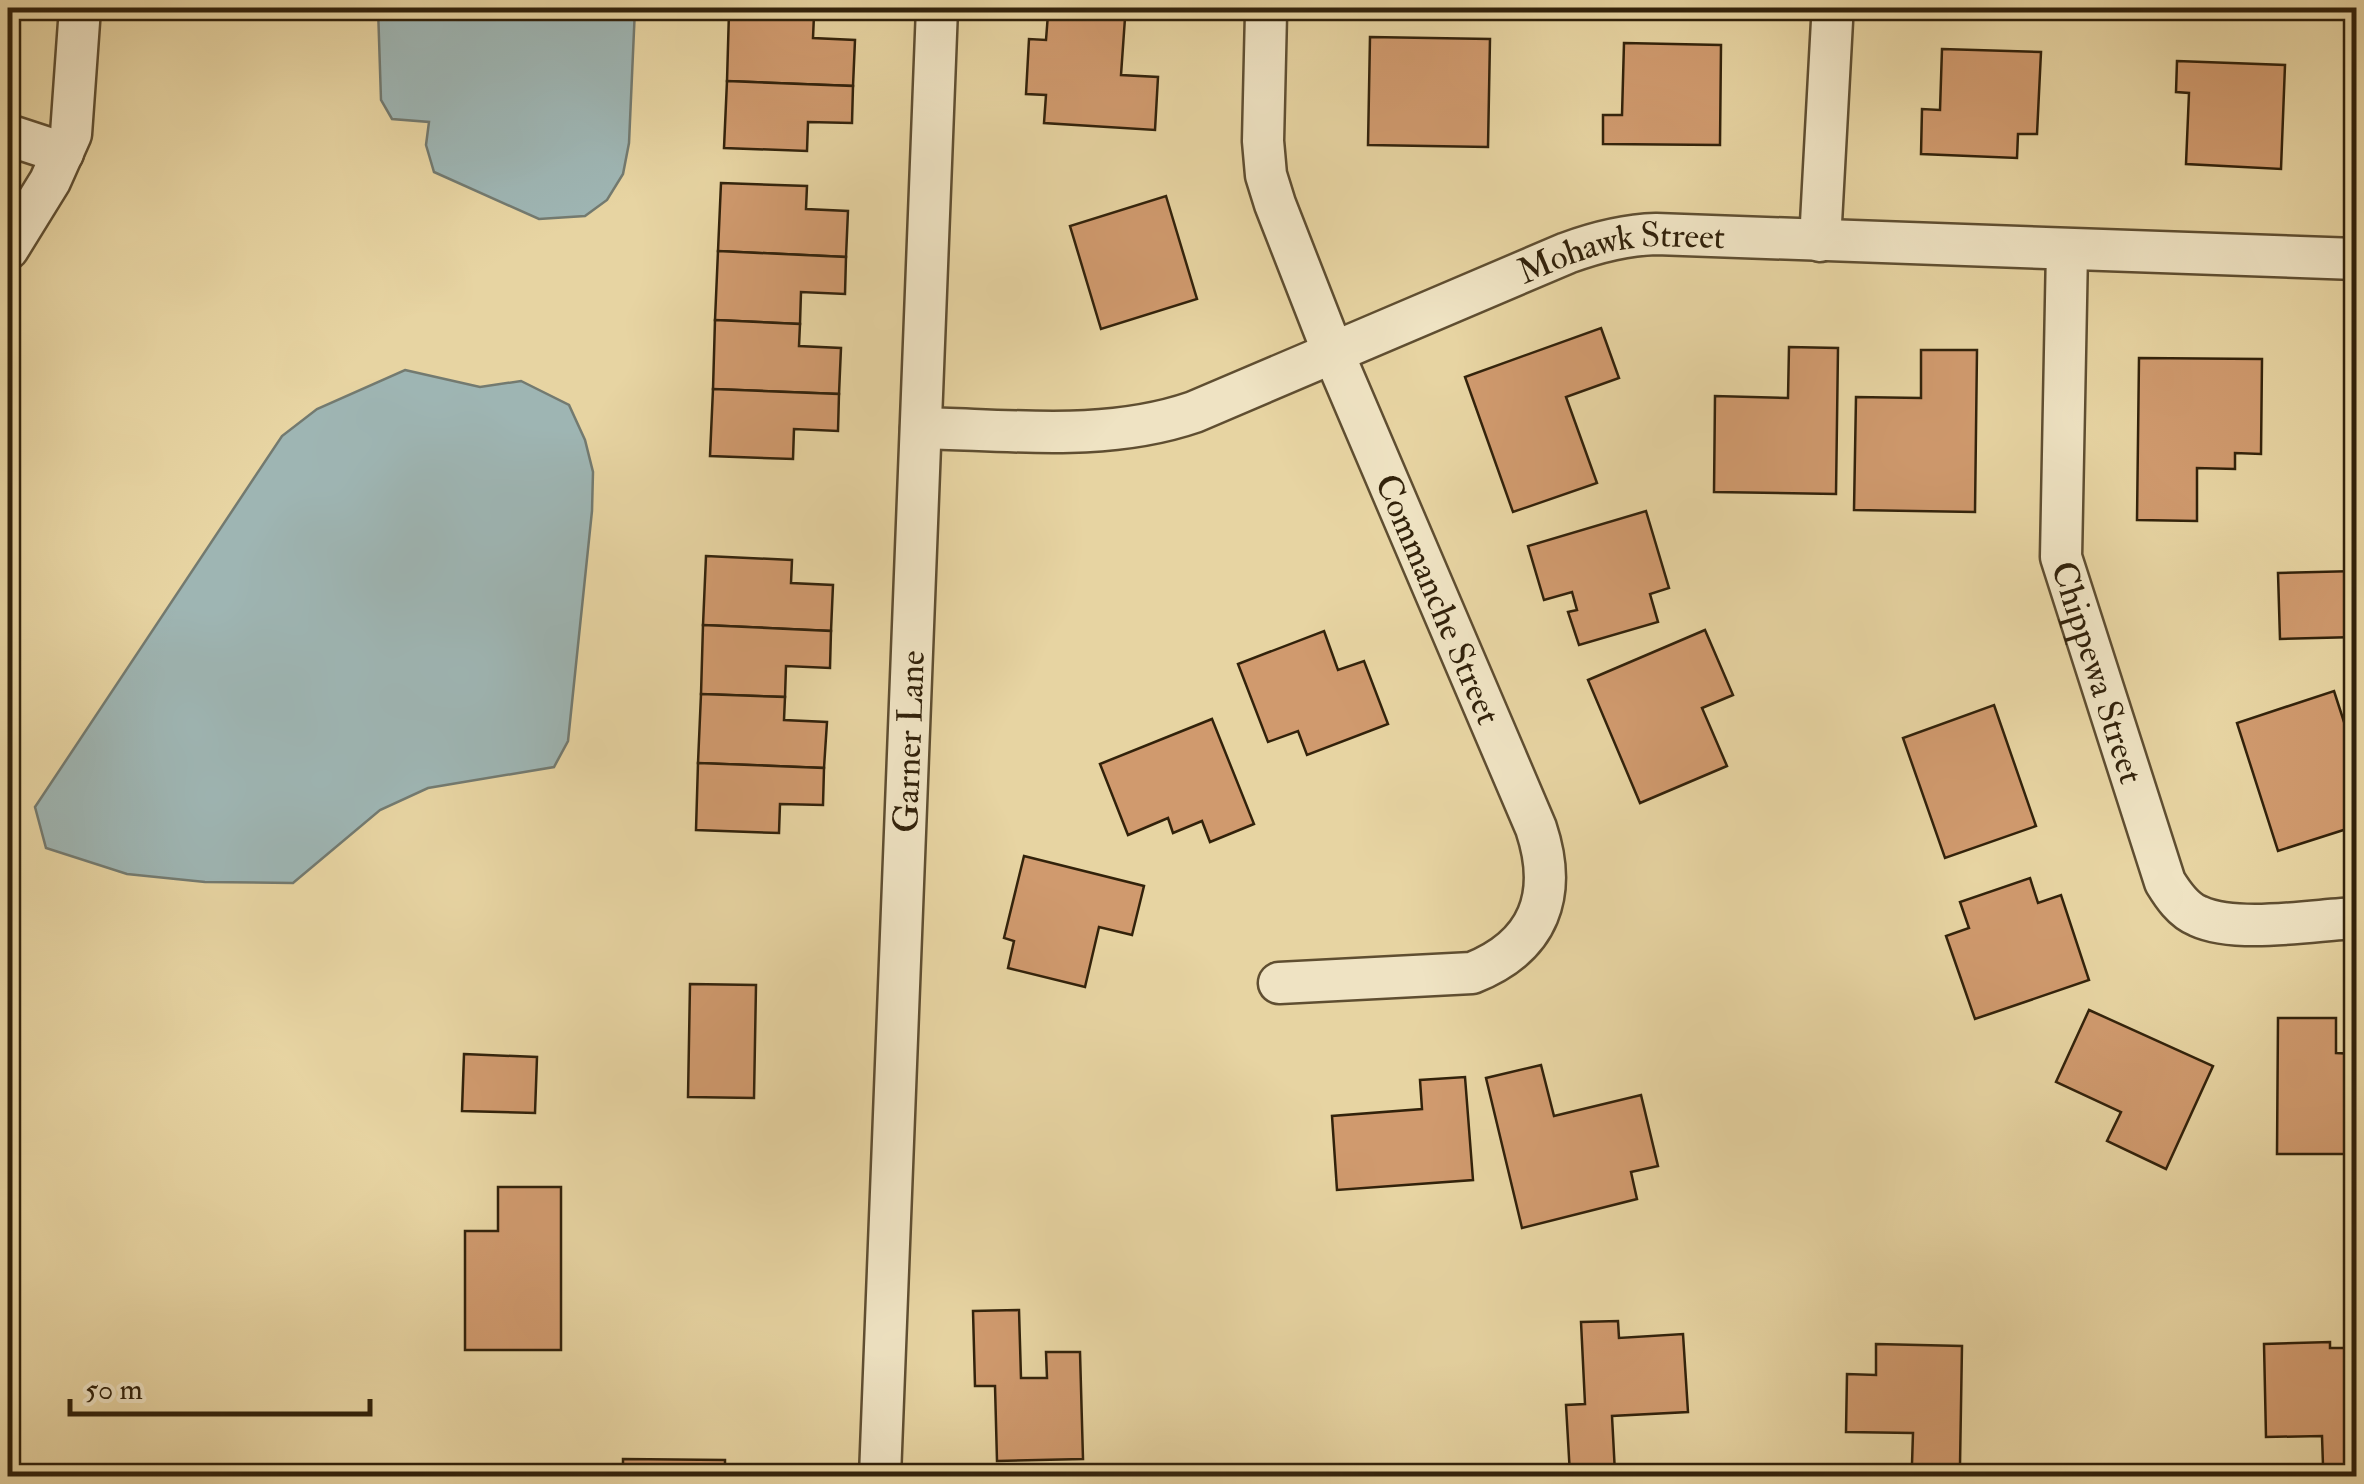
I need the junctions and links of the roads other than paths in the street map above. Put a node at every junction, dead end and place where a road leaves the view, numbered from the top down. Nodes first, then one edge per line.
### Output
1 (80, 8) edge
2 (938, 8) edge
3 (1266, 13) dead end
4 (1832, 21) dead end
5 (8, 134) edge
6 (62, 153) junction
7 (1820, 240) junction
8 (8, 249) edge
9 (2067, 250) junction
10 (2356, 259) edge
11 (1332, 350) junction
12 (921, 428) junction
13 (2356, 918) edge
14 (1280, 982) dead end
15 (880, 1476) edge

1 - 6 street
2 - 12 street, Garner Lane
3 - 11 street, Commanche Street
4 - 7 street
5 - 6 street
6 - 8 street
7 - 9 street, Mohawk Street
7 - 11 street, Mohawk Street
9 - 10 street, Mohawk Street
9 - 13 street, Chippewa Street
11 - 12 street, Mohawk Street
11 - 14 street, Commanche Street
12 - 15 street, Garner Lane

